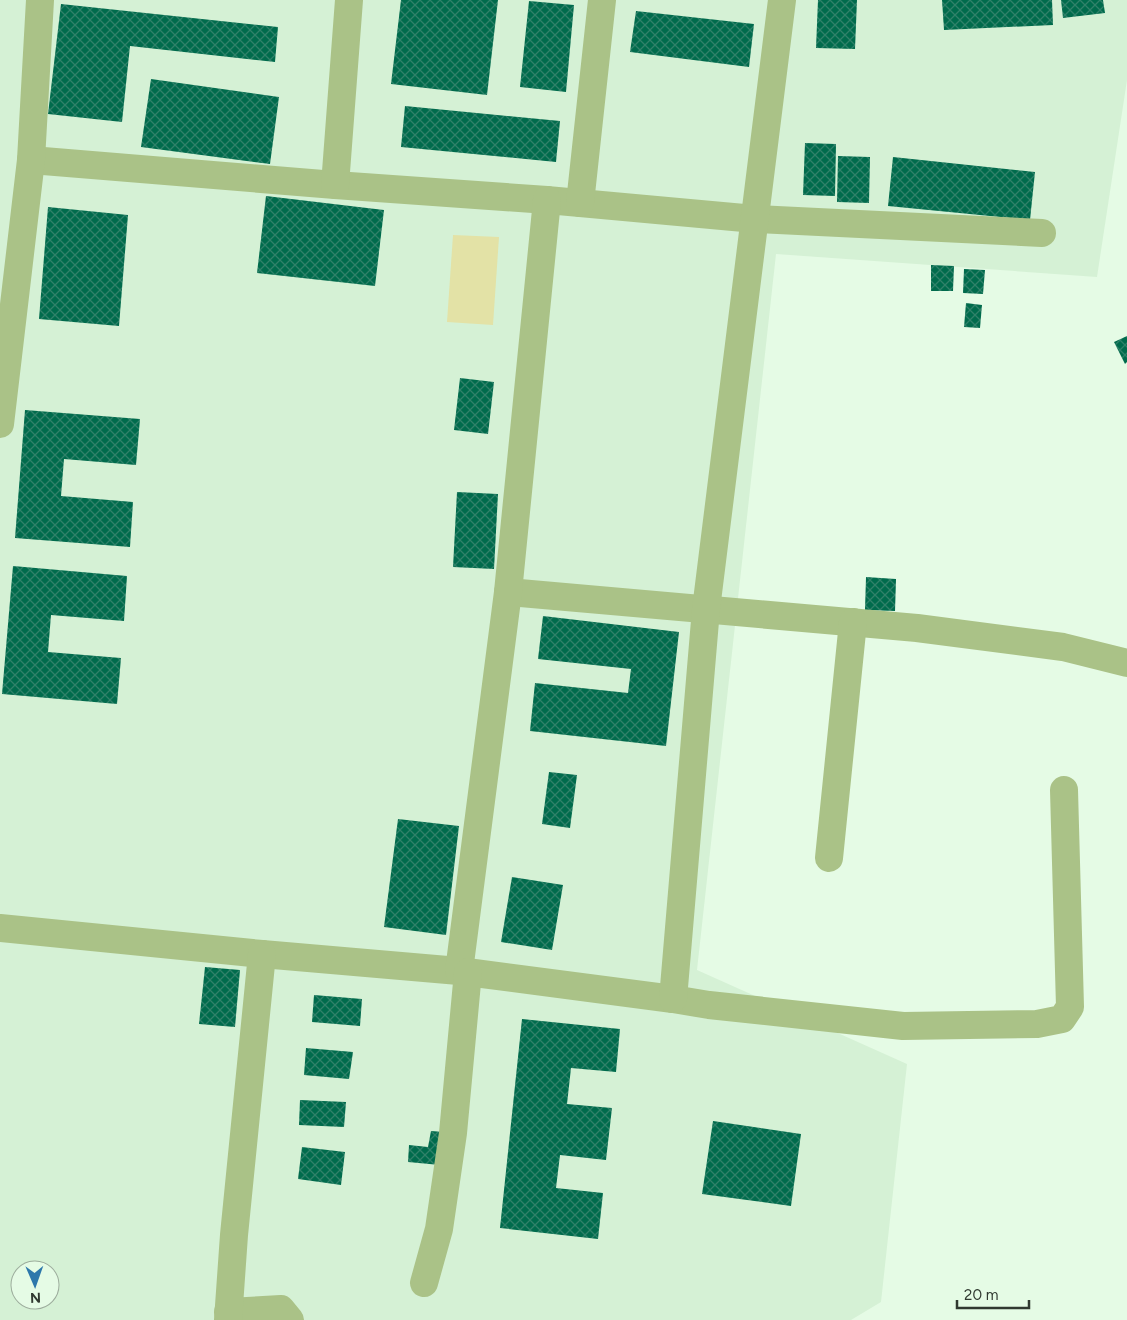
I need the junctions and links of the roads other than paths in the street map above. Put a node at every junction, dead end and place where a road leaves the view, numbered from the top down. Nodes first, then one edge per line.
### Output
1 (40, 0) edge
2 (349, 0) edge
3 (602, 0) edge
4 (782, 0) edge
5 (31, 160) junction
6 (335, 185) junction
7 (547, 200) junction
8 (580, 203) junction
9 (755, 219) junction
10 (1042, 233) dead end
11 (0, 424) edge
12 (508, 592) junction
13 (706, 609) junction
14 (853, 622) junction
15 (1127, 663) edge
16 (1064, 790) dead end
17 (829, 858) dead end
18 (0, 928) edge
19 (262, 954) junction
20 (464, 971) junction
21 (673, 999) junction
22 (424, 1283) dead end
23 (228, 1316) edge
24 (290, 1320) edge

1 - 5 street
2 - 6 street
3 - 8 street
4 - 9 street
5 - 6 street
5 - 11 street
6 - 7 street
7 - 8 street
7 - 12 street
8 - 9 street
9 - 10 street
9 - 13 street
12 - 13 street
12 - 20 street
13 - 14 street
13 - 21 street
14 - 15 street
14 - 17 street
16 - 21 street
18 - 19 street
19 - 20 street
19 - 23 street
20 - 21 street
20 - 22 street
23 - 24 street

